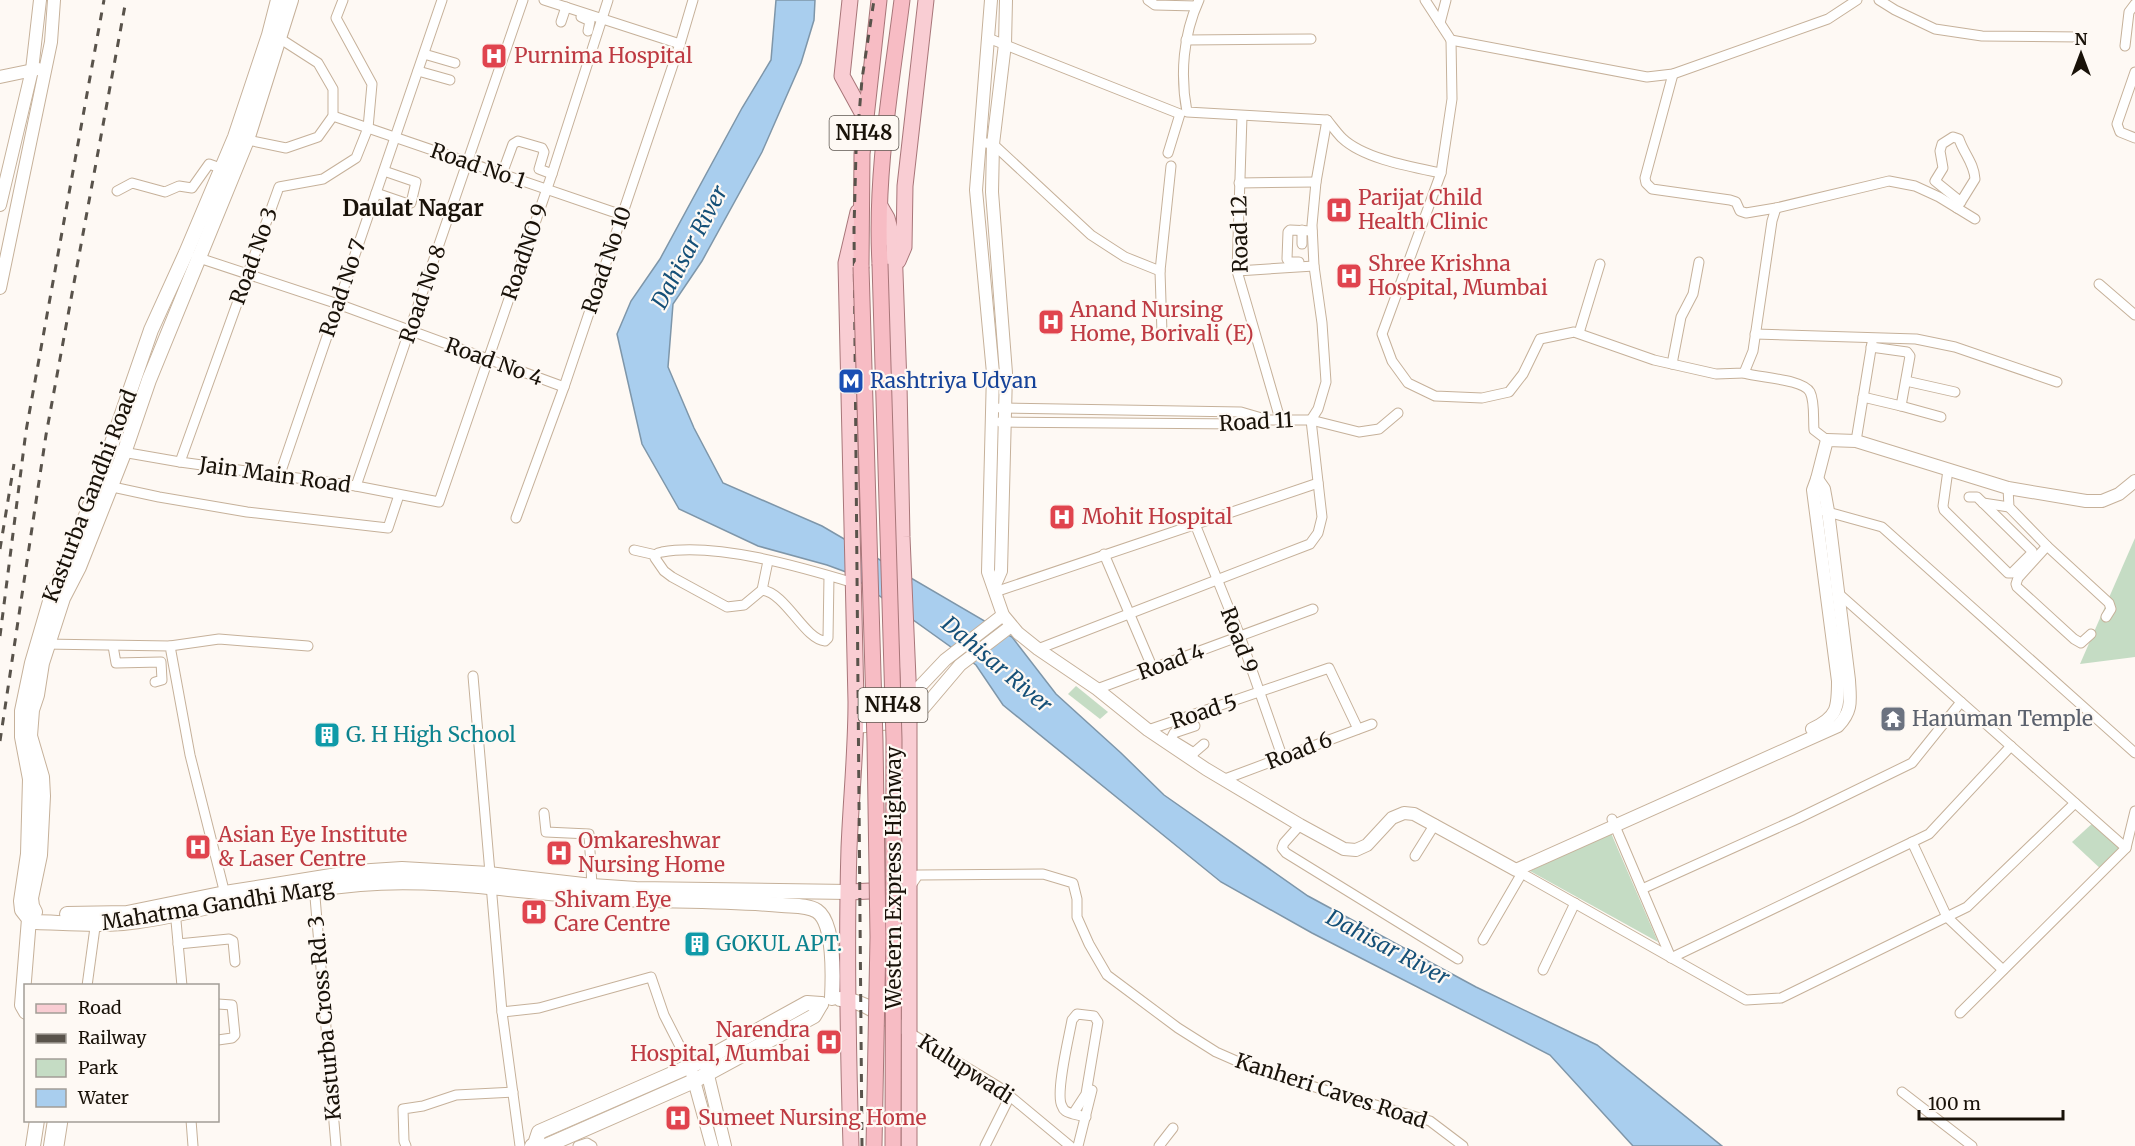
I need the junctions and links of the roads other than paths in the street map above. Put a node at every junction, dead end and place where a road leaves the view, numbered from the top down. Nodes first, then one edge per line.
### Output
1 (40, 0) edge
2 (54, 0) edge
3 (278, 0) edge
4 (291, 0) edge
5 (343, 0) edge
6 (442, 0) edge
7 (523, 0) edge
8 (544, 0) edge
9 (608, 0) edge
10 (693, 0) edge
11 (850, 0) edge
12 (879, 0) edge
13 (902, 0) edge
14 (927, 0) edge
15 (991, 0) edge
16 (1006, 0) edge
17 (1148, 0) edge
18 (1425, 0) edge
19 (1446, 0) edge
20 (1857, 0) edge
21 (1879, 0) edge
22 (1197, 3) edge
23 (2135, 4) edge
24 (573, 12) junction
25 (561, 22) dead end
26 (1440, 23) junction
27 (593, 28) junction
28 (275, 36) junction
29 (2081, 37) dead end
30 (988, 38) junction
31 (1311, 39) dead end
32 (1186, 40) junction
33 (1451, 40) junction
34 (680, 44) junction
35 (1005, 44) junction
36 (2127, 46) edge
37 (426, 55) junction
38 (455, 63) dead end
39 (45, 69) junction
40 (32, 70) junction
41 (420, 71) junction
42 (2135, 72) edge
43 (1673, 74) junction
44 (0, 77) edge
45 (450, 80) dead end
46 (333, 116) junction
47 (1242, 116) junction
48 (865, 118) junction
49 (1327, 120) junction
50 (368, 128) junction
51 (395, 137) junction
52 (2135, 138) edge
53 (241, 139) junction
54 (979, 142) junction
55 (993, 144) junction
56 (1168, 153) dead end
57 (469, 162) junction
58 (1171, 166) dead end
59 (223, 169) junction
60 (386, 172) junction
61 (1441, 173) junction
62 (502, 174) junction
63 (552, 174) junction
64 (1316, 182) junction
65 (1239, 183) junction
66 (547, 189) junction
67 (117, 191) dead end
68 (378, 194) junction
69 (860, 203) junction
70 (0, 205) edge
71 (1959, 205) junction
72 (1776, 208) junction
73 (622, 215) junction
74 (1975, 219) dead end
75 (1307, 230) junction
76 (1302, 244) dead end
77 (193, 256) junction
78 (1299, 262) dead end
79 (1699, 262) dead end
80 (1600, 264) dead end
81 (888, 266) junction
82 (1314, 266) junction
83 (1160, 271) junction
84 (1237, 271) junction
85 (246, 275) junction
86 (2099, 284) dead end
87 (0, 288) edge
88 (338, 304) junction
89 (2135, 315) edge
90 (410, 330) junction
91 (1162, 333) dead end
92 (1579, 333) junction
93 (1755, 334) junction
94 (148, 340) junction
95 (1872, 342) junction
96 (162, 346) junction
97 (488, 360) junction
98 (1672, 364) junction
99 (1744, 373) junction
100 (1906, 381) junction
101 (2057, 382) dead end
102 (564, 387) junction
103 (1954, 392) dead end
104 (1863, 397) junction
105 (1901, 406) junction
106 (992, 408) junction
107 (1005, 409) junction
108 (1398, 412) dead end
109 (1941, 417) dead end
110 (1280, 419) junction
111 (1267, 420) junction
112 (1311, 420) junction
113 (991, 422) junction
114 (1005, 422) junction
115 (1827, 440) junction
116 (1856, 441) junction
117 (117, 451) junction
118 (180, 462) junction
119 (1948, 470) junction
120 (280, 474) junction
121 (2135, 481) edge
122 (1318, 483) junction
123 (104, 484) junction
124 (356, 486) junction
125 (2008, 488) junction
126 (399, 495) junction
127 (1969, 497) dead end
128 (439, 502) joint
129 (1983, 503) junction
130 (2009, 507) junction
131 (1821, 511) junction
132 (516, 518) dead end
133 (1195, 524) junction
134 (1968, 529) dead end
135 (2047, 546) junction
136 (1984, 549) junction
137 (634, 550) dead end
138 (1104, 554) junction
139 (656, 555) junction
140 (768, 561) junction
141 (2073, 570) junction
142 (828, 576) junction
143 (1216, 581) junction
144 (854, 586) junction
145 (994, 589) junction
146 (2087, 589) dead end
147 (762, 590) junction
148 (1831, 591) junction
149 (1313, 609) dead end
150 (1129, 614) junction
151 (1003, 615) junction
152 (2106, 617) dead end
153 (1006, 629) junction
154 (2091, 634) dead end
155 (1240, 636) junction
156 (906, 639) junction
157 (44, 644) junction
158 (113, 646) junction
159 (170, 646) junction
160 (308, 646) dead end
161 (1038, 649) junction
162 (1153, 669) junction
163 (473, 676) dead end
164 (155, 682) dead end
165 (1097, 689) junction
166 (1259, 693) junction
167 (909, 698) junction
168 (856, 702) junction
169 (1961, 702) junction
170 (1178, 720) junction
171 (908, 721) junction
172 (1372, 723) dead end
173 (1195, 726) dead end
174 (856, 727) junction
175 (1358, 729) junction
176 (1148, 730) junction
177 (1184, 730) junction
178 (1204, 744) dead end
179 (2010, 746) junction
180 (2135, 753) edge
181 (1191, 755) junction
182 (1282, 756) junction
183 (1225, 779) junction
184 (2075, 803) junction
185 (2135, 811) edge
186 (544, 813) dead end
187 (1613, 822) junction
188 (1435, 824) junction
189 (1300, 825) junction
190 (1912, 842) junction
191 (2126, 848) junction
192 (1415, 856) dead end
193 (1516, 870) junction
194 (490, 880) junction
195 (314, 884) junction
196 (592, 886) junction
197 (909, 889) junction
198 (1642, 889) junction
199 (849, 892) junction
200 (227, 898) junction
201 (1575, 903) junction
202 (175, 909) junction
203 (32, 916) junction
204 (1947, 917) junction
205 (96, 919) junction
206 (1484, 940) dead end
207 (178, 944) junction
208 (1458, 958) dead end
209 (1671, 958) junction
210 (235, 962) dead end
211 (1543, 970) dead end
212 (2003, 970) junction
213 (24, 984) edge
214 (87, 984) edge
215 (182, 984) edge
216 (24, 987) edge
217 (838, 989) junction
218 (219, 1004) edge
219 (24, 1008) edge
220 (502, 1012) junction
221 (1960, 1012) dead end
222 (910, 1033) junction
223 (219, 1040) edge
224 (704, 1060) junction
225 (690, 1066) junction
226 (709, 1074) junction
227 (694, 1081) junction
228 (1094, 1084) dead end
229 (513, 1092) junction
230 (1902, 1092) dead end
231 (1010, 1096) junction
232 (1073, 1114) junction
233 (1086, 1117) junction
234 (38, 1122) edge
235 (55, 1122) edge
236 (63, 1122) edge
237 (191, 1122) edge
238 (1173, 1128) dead end
239 (1067, 1145) edge
240 (33, 1146) edge
241 (51, 1146) edge
242 (59, 1146) edge
243 (193, 1146) edge
244 (336, 1146) edge
245 (406, 1146) edge
246 (520, 1146) edge
247 (539, 1146) edge
248 (578, 1146) edge
249 (592, 1146) edge
250 (712, 1146) edge
251 (725, 1146) edge
252 (850, 1146) edge
253 (874, 1146) edge
254 (893, 1146) edge
255 (909, 1146) edge
256 (985, 1146) edge
257 (1078, 1146) edge
258 (1159, 1146) edge
259 (1463, 1146) edge
260 (1972, 1146) edge

1 - 40 street
2 - 39 street
3 - 28 main road, Kasturba Gandhi Road
4 - 28 main road, Kasturba Gandhi Road
5 - 50 street, Road No 3
6 - 37 street, Road No 7
7 - 57 street, Road No 8
8 - 24 street
9 - 27 street, RoadNO 9
10 - 34 street, Road No 10
11 - 48 main road
12 - 48 highway, Western Express Highway / NH48
13 - 81 highway, Western Express Highway / NH48
14 - 81 main road
15 - 30 street
16 - 35 street
17 - 22 street
18 - 26 street
19 - 26 street
20 - 43 street
21 - 29 street
22 - 32 street
23 - 36 street
24 - 25 street
24 - 27 street
26 - 33 street
27 - 34 street
27 - 63 street, RoadNO 9
28 - 46 street
28 - 53 main road, Kasturba Gandhi Road
30 - 35 street
30 - 54 street
31 - 32 street
32 - 47 street
33 - 43 street
33 - 61 street
34 - 73 street, Road No 10
35 - 55 street
35 - 56 street
37 - 38 street
37 - 41 street, Road No 7
39 - 40 street
39 - 87 street
40 - 44 street
40 - 70 street
41 - 45 street
41 - 51 street, Road No 7
42 - 52 street
43 - 72 street
46 - 50 street, Road No 1
46 - 53 street
47 - 49 street
47 - 65 street, Road 12
48 - 69 highway, Western Express Highway / NH48
49 - 61 street
49 - 64 street, Road 11
50 - 51 street, Road No 1
50 - 85 street, Road No 3
51 - 57 street, Road No 1
51 - 60 street, Road No 7
53 - 59 main road, Kasturba Gandhi Road
53 - 77 main road, Kasturba Gandhi Road
54 - 55 street
54 - 106 street
55 - 83 street
55 - 107 street
57 - 62 street, Road No 1
57 - 90 street, Road No 8
58 - 83 street
59 - 67 street
59 - 77 main road, Kasturba Gandhi Road
60 - 68 street, Road No 7
60 - 68 street
61 - 92 street
62 - 63 street
62 - 66 street, Road No 1
63 - 66 street, RoadNO 9
64 - 65 street
64 - 75 street, Road 11
65 - 84 street, Road 12
66 - 73 street, Road No 1
66 - 97 street, RoadNO 9
68 - 88 street, Road No 7
69 - 144 main road
69 - 253 highway, Western Express Highway / NH48, bridge
71 - 71 street
71 - 72 street
71 - 74 street
72 - 93 street
73 - 102 street, Road No 10
75 - 76 street
75 - 78 street
75 - 82 street, Road 11
77 - 85 street, Road No 4
77 - 94 main road, Kasturba Gandhi Road
77 - 96 main road, Kasturba Gandhi Road
79 - 98 street
80 - 92 street
81 - 156 main road
81 - 254 highway, Western Express Highway / NH48, bridge
82 - 84 street
82 - 112 street, Road 11
83 - 91 street
84 - 110 street, Road 12
85 - 88 street, Road No 4
85 - 118 street, Road No 3
86 - 89 street
88 - 90 street, Road No 4
88 - 120 street, Road No 7
90 - 97 street, Road No 4
90 - 124 street, Road No 8
92 - 98 street
93 - 95 street
93 - 99 street
94 - 96 main road
94 - 117 main road, Kasturba Gandhi Road
95 - 100 street
95 - 101 street
95 - 104 street
96 - 117 main road, Kasturba Gandhi Road
97 - 102 street, Road No 4
97 - 128 street, RoadNO 9
98 - 99 street
99 - 115 street
100 - 103 street
100 - 105 street
102 - 132 street, Road No 10
104 - 105 street
104 - 116 street
105 - 109 street
106 - 107 street
106 - 113 street
107 - 111 street
107 - 114 street
108 - 112 street
110 - 111 street, Road 11
110 - 112 street, Road 11
111 - 114 street, Road 11
112 - 122 street
113 - 114 street, Road 11
113 - 145 street
114 - 145 street
115 - 116 street
115 - 131 street
116 - 119 street
117 - 118 street, Jain Main Road
117 - 123 main road, Kasturba Gandhi Road
118 - 120 street, Jain Main Road
119 - 125 street
119 - 136 street
120 - 124 street, Jain Main Road
121 - 125 street
122 - 133 street
122 - 143 street
123 - 126 street
123 - 157 main road, Kasturba Gandhi Road
124 - 126 street, Jain Main Road
125 - 130 street
126 - 128 street, Jain Main Road
127 - 129 street
129 - 130 street
129 - 136 street
130 - 135 street
131 - 148 street
131 - 180 street
133 - 138 street
133 - 143 street, Road 9
134 - 136 street
135 - 141 street
135 - 154 street
137 - 139 street
138 - 145 street
138 - 150 street
139 - 140 street
139 - 147 street
140 - 142 street
140 - 147 street
141 - 146 street
141 - 152 street
142 - 144 street
142 - 147 street
143 - 150 street
143 - 155 street, Road 9
144 - 156 main road
144 - 168 main road
145 - 151 street
148 - 169 street
148 - 187 street
149 - 155 street, Road 4
150 - 161 street
150 - 162 street
151 - 153 street
151 - 167 street
153 - 161 street
153 - 171 street
155 - 162 street, Road 4
155 - 166 street, Road 9
156 - 167 main road
157 - 158 street
157 - 203 main road, Kasturba Gandhi Road
158 - 159 street
158 - 164 street
159 - 160 street
159 - 200 street
161 - 165 street
162 - 165 street, Road 4
163 - 194 street
165 - 176 street
166 - 170 street, Road 5
166 - 175 street, Road 5
166 - 182 street, Road 9
167 - 168 street
167 - 171 main road
168 - 174 main road
169 - 179 street
169 - 198 street
170 - 176 street, Road 5
170 - 177 street
171 - 174 street
171 - 197 main road
172 - 175 street, Road 6
173 - 177 street
174 - 199 main road
175 - 182 street, Road 6
176 - 181 street
177 - 181 street
178 - 181 street
179 - 184 street
179 - 190 street
181 - 183 street
182 - 183 street, Road 6
183 - 189 street
184 - 191 street
184 - 204 street
185 - 191 street
186 - 196 street
187 - 193 street
187 - 198 street
188 - 189 street
188 - 192 street
188 - 193 street
189 - 208 street
190 - 204 street
190 - 209 street
191 - 212 street
193 - 201 street
193 - 206 street
194 - 195 main road, Mahatma Gandhi Marg
194 - 196 main road
194 - 217 main road
194 - 220 street
195 - 200 main road, Mahatma Gandhi Marg
195 - 244 street, Kasturba Cross Rd. 3
196 - 199 main road
197 - 199 main road
197 - 222 main road
197 - 259 street, Kanheri Caves Road
198 - 209 street
199 - 217 main road
200 - 202 main road, Mahatma Gandhi Marg
201 - 209 street
201 - 211 street
202 - 205 main road, Mahatma Gandhi Marg
202 - 207 street
203 - 205 main road, Mahatma Gandhi Marg
203 - 213 main road, Kasturba Gandhi Road
204 - 209 street
204 - 212 street
205 - 214 street
207 - 210 street
207 - 215 street
212 - 221 street
216 - 219 main road, Kasturba Gandhi Road
217 - 222 main road, Kulupwadi
217 - 224 main road
217 - 226 main road
217 - 252 main road
218 - 223 street
220 - 225 street
220 - 229 street
222 - 231 street, Kulupwadi
222 - 255 main road
224 - 225 main road
224 - 226 street
225 - 227 street
225 - 247 main road
226 - 227 main road
226 - 251 street
227 - 247 main road
227 - 250 street
228 - 233 street
229 - 245 street
229 - 246 street
230 - 260 street
231 - 239 street, Kulupwadi
231 - 256 street
232 - 232 street
232 - 233 street
233 - 257 street
234 - 240 main road
235 - 241 main road
236 - 242 street
237 - 243 street
238 - 258 street
248 - 249 street

